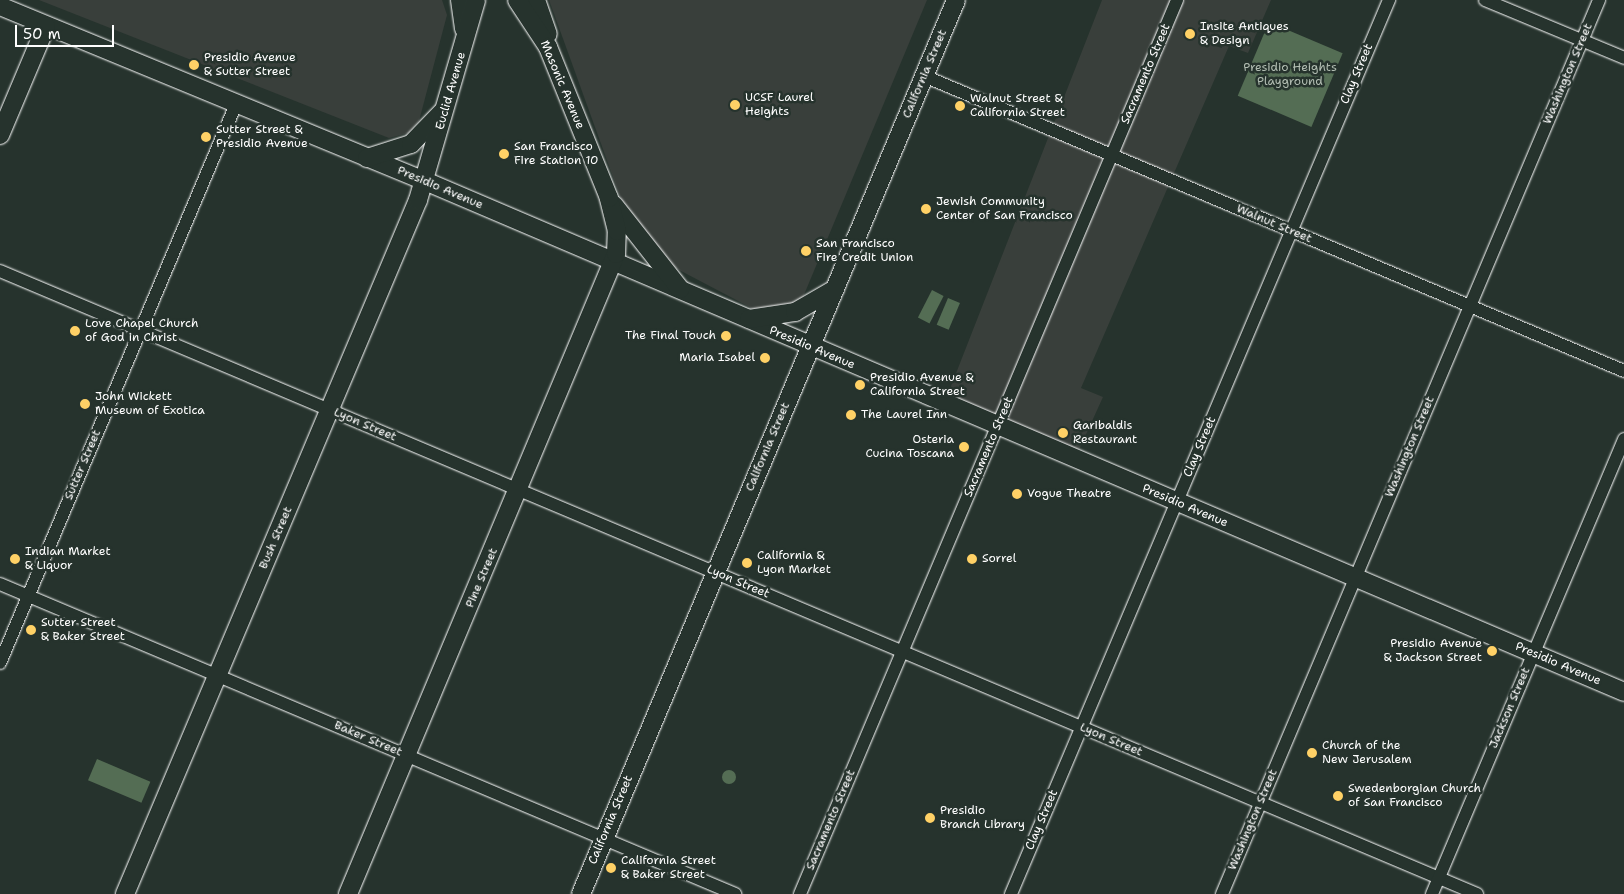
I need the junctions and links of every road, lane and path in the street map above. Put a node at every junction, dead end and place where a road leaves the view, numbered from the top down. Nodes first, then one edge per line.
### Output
1 (460, 0) edge
2 (476, 0) edge
3 (517, 0) edge
4 (536, 0) edge
5 (956, 0) edge
6 (1177, 0) edge
7 (1388, 0) edge
8 (1485, 0) edge
9 (1599, 0) edge
10 (0, 6) edge
11 (46, 26) junction
12 (1582, 41) junction
13 (464, 42) junction
14 (548, 48) junction
15 (1624, 58) edge
16 (924, 76) junction
17 (237, 102) junction
18 (446, 107) junction
19 (0, 135) edge
20 (1112, 155) junction
21 (367, 158) junction
22 (426, 181) junction
23 (609, 198) junction
24 (1291, 231) junction
25 (614, 262) junction
26 (0, 271) edge
27 (834, 289) junction
28 (682, 292) junction
29 (1470, 306) junction
30 (743, 319) junction
31 (140, 330) junction
32 (810, 347) junction
33 (1624, 371) edge
34 (330, 410) junction
35 (998, 427) junction
36 (1624, 439) edge
37 (519, 490) junction
38 (1176, 502) junction
39 (716, 572) junction
40 (1355, 578) junction
41 (0, 584) edge
42 (28, 596) junction
43 (902, 652) junction
44 (1534, 653) junction
45 (0, 663) edge
46 (218, 676) junction
47 (1624, 692) edge
48 (1082, 727) junction
49 (407, 755) junction
50 (1260, 803) junction
51 (604, 838) junction
52 (1439, 878) junction
53 (125, 894) edge
54 (348, 894) edge
55 (580, 894) edge
56 (735, 894) edge
57 (800, 894) edge
58 (1011, 894) edge
59 (1222, 894) edge
60 (1432, 894) edge
61 (1477, 894) edge

1 - 13 main road
2 - 13 main road, Euclid Avenue
3 - 14 main road, Masonic Avenue
4 - 14 main road
5 - 16 main road, California Street
6 - 20 street, Sacramento Street
7 - 24 street, Clay Street
8 - 12 street
9 - 12 street, Washington Street
10 - 11 main road, Presidio Avenue
11 - 17 main road, Presidio Avenue
11 - 19 main road
12 - 15 street
12 - 29 street, Washington Street
13 - 18 main road, Euclid Avenue
14 - 23 main road, Masonic Avenue
16 - 20 street, Walnut Street
16 - 27 main road, California Street
17 - 21 main road, Presidio Avenue
17 - 31 street, Sutter Street
18 - 21 main road
18 - 22 main road, Euclid Avenue
20 - 24 street, Walnut Street
20 - 35 street, Sacramento Street
21 - 22 main road, Presidio Avenue
22 - 25 main road, Presidio Avenue
22 - 34 main road, Bush Street
23 - 25 main road, Masonic Avenue
23 - 28 main road
24 - 29 street, Walnut Street
24 - 38 street, Clay Street
25 - 28 main road, Presidio Avenue
25 - 37 main road, Pine Street
26 - 31 street, Lyon Street
27 - 30 main road
27 - 32 main road, California Street
28 - 30 main road, Presidio Avenue
29 - 33 street, Walnut Street
29 - 40 street, Washington Street
30 - 32 main road, Presidio Avenue
31 - 34 street, Lyon Street
31 - 42 street, Sutter Street
32 - 35 main road, Presidio Avenue
32 - 39 main road, California Street
34 - 37 street, Lyon Street
34 - 46 main road, Bush Street
35 - 38 main road, Presidio Avenue
35 - 43 street, Sacramento Street
36 - 44 street, Jackson Street
37 - 39 street, Lyon Street
37 - 49 main road, Pine Street
38 - 40 main road, Presidio Avenue
38 - 48 street, Clay Street
39 - 43 street, Lyon Street
39 - 51 main road, California Street
40 - 44 main road, Presidio Avenue
40 - 50 street, Washington Street
41 - 42 street, Baker Street
42 - 45 street, Sutter Street
42 - 46 street, Baker Street
43 - 48 street, Lyon Street
43 - 57 street, Sacramento Street
44 - 47 main road, Presidio Avenue
44 - 52 street, Jackson Street
46 - 49 street, Baker Street
46 - 53 main road, Bush Street
48 - 50 street, Lyon Street
48 - 58 street, Clay Street
49 - 51 street, Baker Street
49 - 54 main road, Pine Street
50 - 52 street, Lyon Street
50 - 59 street, Washington Street
51 - 55 main road, California Street
51 - 56 street, Baker Street
52 - 60 street, Jackson Street
52 - 61 street, Lyon Street

